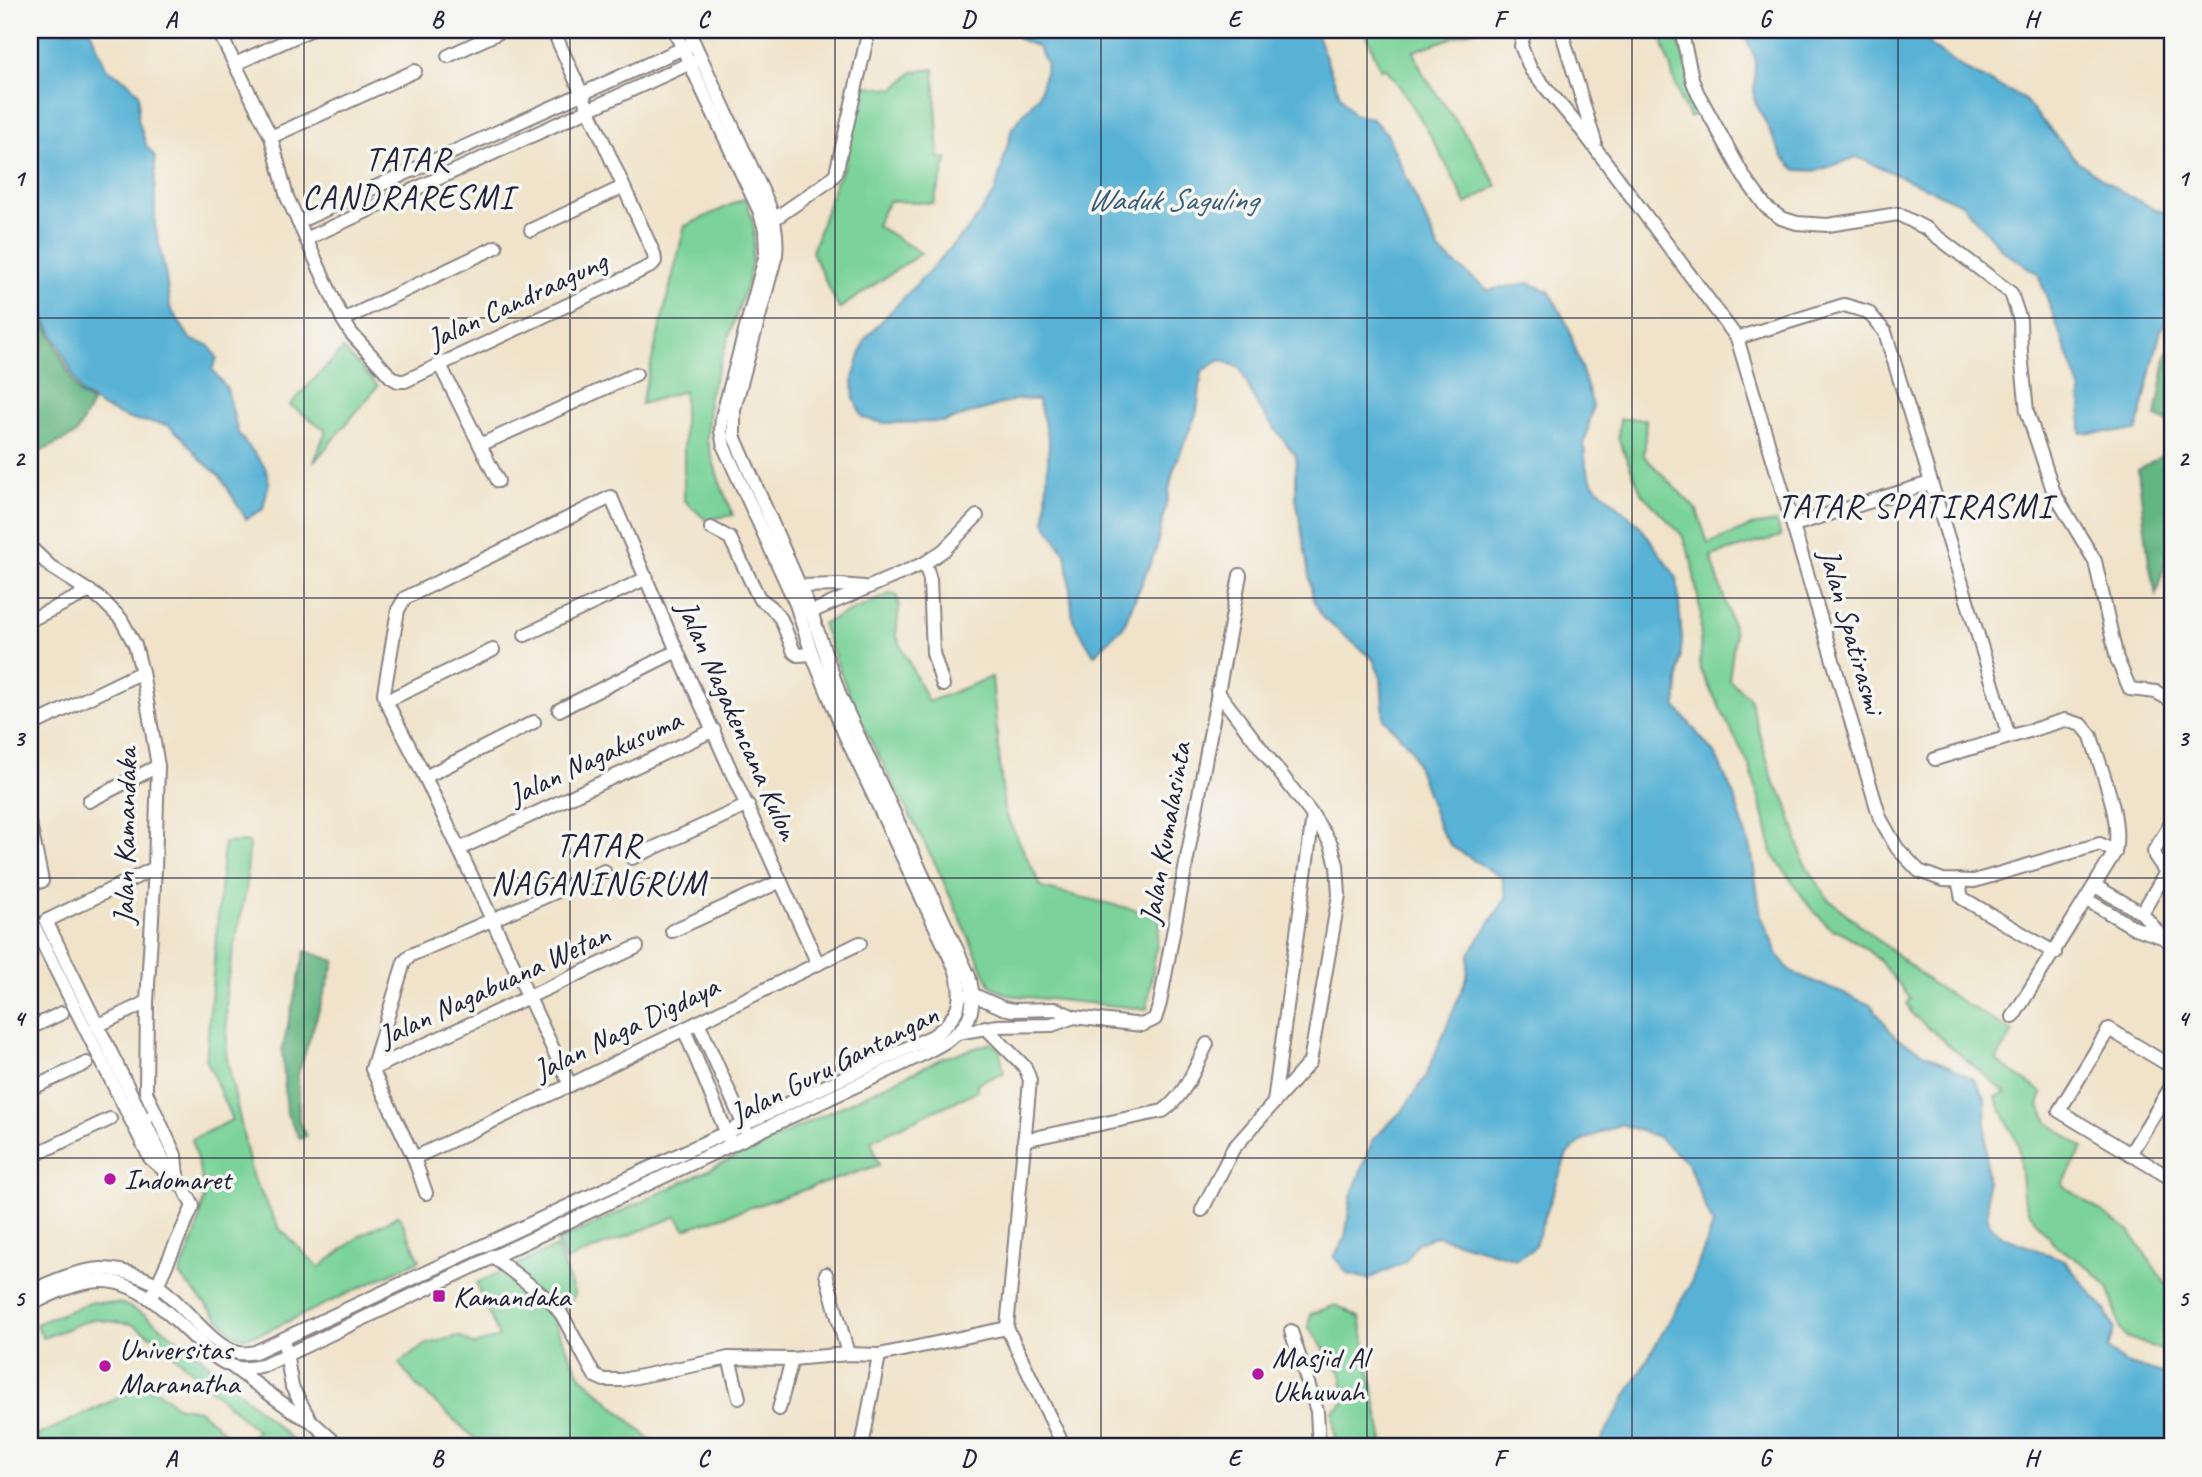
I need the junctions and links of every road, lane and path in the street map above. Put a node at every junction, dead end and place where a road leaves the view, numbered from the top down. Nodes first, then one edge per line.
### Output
1 (218, 30) edge
2 (310, 30) edge
3 (504, 30) edge
4 (552, 30) edge
5 (674, 30) edge
6 (688, 30) edge
7 (869, 30) edge
8 (1530, 30) edge
9 (1561, 30) edge
10 (1681, 30) edge
11 (689, 46) junction
12 (448, 55) dead end
13 (696, 60) junction
14 (235, 64) junction
15 (415, 71) dead end
16 (581, 94) junction
17 (588, 110) junction
18 (271, 138) junction
19 (470, 145) junction
20 (1598, 152) junction
21 (478, 161) junction
22 (623, 187) junction
23 (298, 222) junction
24 (769, 223) junction
25 (531, 230) dead end
26 (306, 239) junction
27 (496, 247) dead end
28 (342, 320) junction
29 (1737, 338) junction
30 (440, 365) junction
31 (636, 374) dead end
32 (480, 444) junction
33 (498, 481) dead end
34 (1930, 483) junction
35 (978, 516) dead end
36 (1794, 525) junction
37 (711, 528) dead end
38 (30, 547) edge
39 (925, 563) junction
40 (1240, 575) dead end
41 (647, 578) junction
42 (799, 586) junction
43 (865, 587) junction
44 (90, 591) junction
45 (811, 612) junction
46 (30, 620) edge
47 (526, 635) dead end
48 (493, 650) dead end
49 (677, 651) junction
50 (812, 654) junction
51 (142, 672) junction
52 (943, 685) dead end
53 (1217, 691) junction
54 (386, 701) junction
55 (2172, 701) edge
56 (559, 710) dead end
57 (534, 722) dead end
58 (30, 726) edge
59 (714, 730) junction
60 (2009, 737) junction
61 (1935, 759) dead end
62 (158, 766) junction
63 (425, 777) junction
64 (89, 801) dead end
65 (748, 806) junction
66 (1313, 816) junction
67 (2172, 822) edge
68 (30, 824) edge
69 (459, 849) junction
70 (2115, 852) junction
71 (632, 858) dead end
72 (155, 868) junction
73 (604, 871) dead end
74 (1958, 880) junction
75 (781, 881) junction
76 (2095, 886) junction
77 (30, 888) edge
78 (2087, 900) junction
79 (2142, 913) junction
80 (30, 918) edge
81 (493, 921) junction
82 (672, 931) dead end
83 (2167, 940) edge
84 (860, 943) dead end
85 (637, 947) dead end
86 (2055, 953) junction
87 (818, 964) junction
88 (974, 995) junction
89 (960, 996) junction
90 (529, 997) junction
91 (147, 1002) junction
92 (62, 1013) dead end
93 (1074, 1017) junction
94 (2013, 1017) dead end
95 (698, 1022) junction
96 (97, 1026) junction
97 (985, 1027) junction
98 (30, 1028) edge
99 (684, 1029) junction
100 (941, 1030) junction
101 (956, 1034) junction
102 (1207, 1044) dead end
103 (87, 1063) dead end
104 (2172, 1067) edge
105 (372, 1069) junction
106 (570, 1085) junction
107 (2172, 1086) edge
108 (30, 1089) edge
109 (146, 1092) junction
110 (1273, 1102) junction
111 (110, 1119) dead end
112 (743, 1123) junction
113 (146, 1124) junction
114 (726, 1131) junction
115 (748, 1137) junction
116 (1024, 1140) junction
117 (732, 1145) junction
118 (2130, 1154) junction
119 (30, 1157) edge
120 (415, 1158) junction
121 (2172, 1179) edge
122 (180, 1181) junction
123 (426, 1193) dead end
124 (1202, 1210) dead end
125 (492, 1256) junction
126 (826, 1274) dead end
127 (158, 1285) junction
128 (30, 1292) edge
129 (152, 1299) junction
130 (30, 1305) edge
131 (1007, 1328) junction
132 (1292, 1331) dead end
133 (284, 1340) junction
134 (286, 1354) junction
135 (848, 1354) junction
136 (880, 1355) junction
137 (729, 1358) junction
138 (792, 1359) junction
139 (230, 1365) junction
140 (739, 1398) dead end
141 (779, 1409) dead end
142 (310, 1420) junction
143 (340, 1447) edge
144 (862, 1447) edge
145 (1064, 1447) edge
146 (1319, 1447) edge

1 - 14 street
2 - 14 street
3 - 12 street
4 - 16 street
5 - 11 street, Jalan Guru Gantangan
6 - 11 street, Jalan Guru Gantangan
7 - 24 street
8 - 20 street, Jalan Spatirasmi
9 - 20 street, Jalan Spatirasmi
10 - 55 street
11 - 13 street, Jalan Guru Gantangan
11 - 16 street
13 - 17 street
13 - 24 street, Jalan Guru Gantangan
14 - 18 street
15 - 18 street
16 - 17 street
16 - 19 street
17 - 21 street
17 - 22 street
18 - 23 street
19 - 21 street
19 - 23 street
20 - 29 street, Jalan Spatirasmi
21 - 26 street
22 - 25 street
22 - 30 street, Jalan Candraagung
23 - 26 street
24 - 42 street, Jalan Guru Gantangan
24 - 50 street, Jalan Guru Gantangan
26 - 28 street
27 - 28 street
28 - 30 street, Jalan Candraagung
29 - 34 street
29 - 36 street, Jalan Spatirasmi
30 - 32 street
31 - 32 street
32 - 33 street
34 - 36 street
34 - 60 street
35 - 39 street
36 - 74 street, Jalan Spatirasmi
37 - 50 street
38 - 44 street, Jalan Kamandaka
39 - 43 street
39 - 52 street
40 - 53 street, Jalan Kumalasinta
41 - 47 street
41 - 49 street, Jalan Nagakencana Kulon
41 - 54 street, Jalan Nagakencana Kulon
42 - 43 street
42 - 45 street, Jalan Guru Gantangan
43 - 45 street
44 - 46 street
44 - 51 street, Jalan Kamandaka
45 - 88 street, Jalan Guru Gantangan
48 - 54 street
49 - 56 street
49 - 59 street, Jalan Nagakencana Kulon
50 - 89 street, Jalan Guru Gantangan
51 - 58 street
51 - 62 street, Jalan Kamandaka
53 - 66 street
53 - 93 street, Jalan Kumalasinta
54 - 63 street
57 - 63 street
59 - 65 street, Jalan Nagakencana Kulon
59 - 69 street, Jalan Nagakusuma
60 - 61 street
60 - 70 street
62 - 64 street
62 - 72 street, Jalan Kamandaka
63 - 69 street
65 - 71 street
65 - 75 street, Jalan Nagakencana Kulon
66 - 110 street
66 - 110 street
67 - 79 street
68 - 77 street
69 - 81 street
70 - 74 street, Jalan Spatirasmi
70 - 76 street
72 - 91 street, Jalan Kamandaka
72 - 96 street
73 - 81 street
74 - 86 street
75 - 82 street
75 - 87 street, Jalan Nagakencana Kulon
76 - 78 street
76 - 79 street
78 - 83 street
78 - 86 street
79 - 83 street
80 - 122 street
81 - 90 street
81 - 105 street
84 - 87 street, Jalan Naga Digdaya
85 - 90 street, Jalan Nagabuana Wetan
86 - 94 street
87 - 95 street, Jalan Naga Digdaya
88 - 89 street
88 - 93 street
88 - 101 street, Jalan Guru Gantangan
89 - 100 street, Jalan Guru Gantangan
90 - 105 street, Jalan Nagabuana Wetan
90 - 106 street
91 - 96 street
91 - 109 street, Jalan Kamandaka
92 - 98 street
93 - 97 street
95 - 99 street, Jalan Naga Digdaya
95 - 112 street
96 - 113 street
97 - 101 street
97 - 116 street
99 - 106 street, Jalan Naga Digdaya
99 - 114 street
100 - 101 street
100 - 112 street, Jalan Guru Gantangan
101 - 115 street, Jalan Guru Gantangan
102 - 116 street
103 - 108 street
104 - 118 street
105 - 120 street
106 - 120 street, Jalan Naga Digdaya
107 - 118 street
109 - 113 street, Jalan Kamandaka
109 - 122 street, Jalan Kamandaka
110 - 124 street
111 - 119 street
112 - 114 street, Jalan Guru Gantangan
112 - 115 street
113 - 122 street, Jalan Kamandaka
114 - 117 street
114 - 133 street, Jalan Guru Gantangan
115 - 117 street, Jalan Guru Gantangan
116 - 131 street
117 - 125 street, Jalan Guru Gantangan
118 - 121 street
120 - 123 street
122 - 127 street, Jalan Kamandaka
125 - 134 street, Jalan Guru Gantangan
125 - 137 street
126 - 135 street
127 - 128 street, Jalan Guru Gantangan
127 - 129 street
127 - 133 street, Jalan Guru Gantangan
129 - 130 street
129 - 139 street
131 - 136 street
131 - 145 street
132 - 146 street
133 - 134 street
134 - 139 street, Jalan Guru Gantangan
134 - 142 street
135 - 136 street
135 - 138 street
136 - 144 street
137 - 138 street
137 - 140 street
138 - 141 street
139 - 142 street
142 - 143 street

